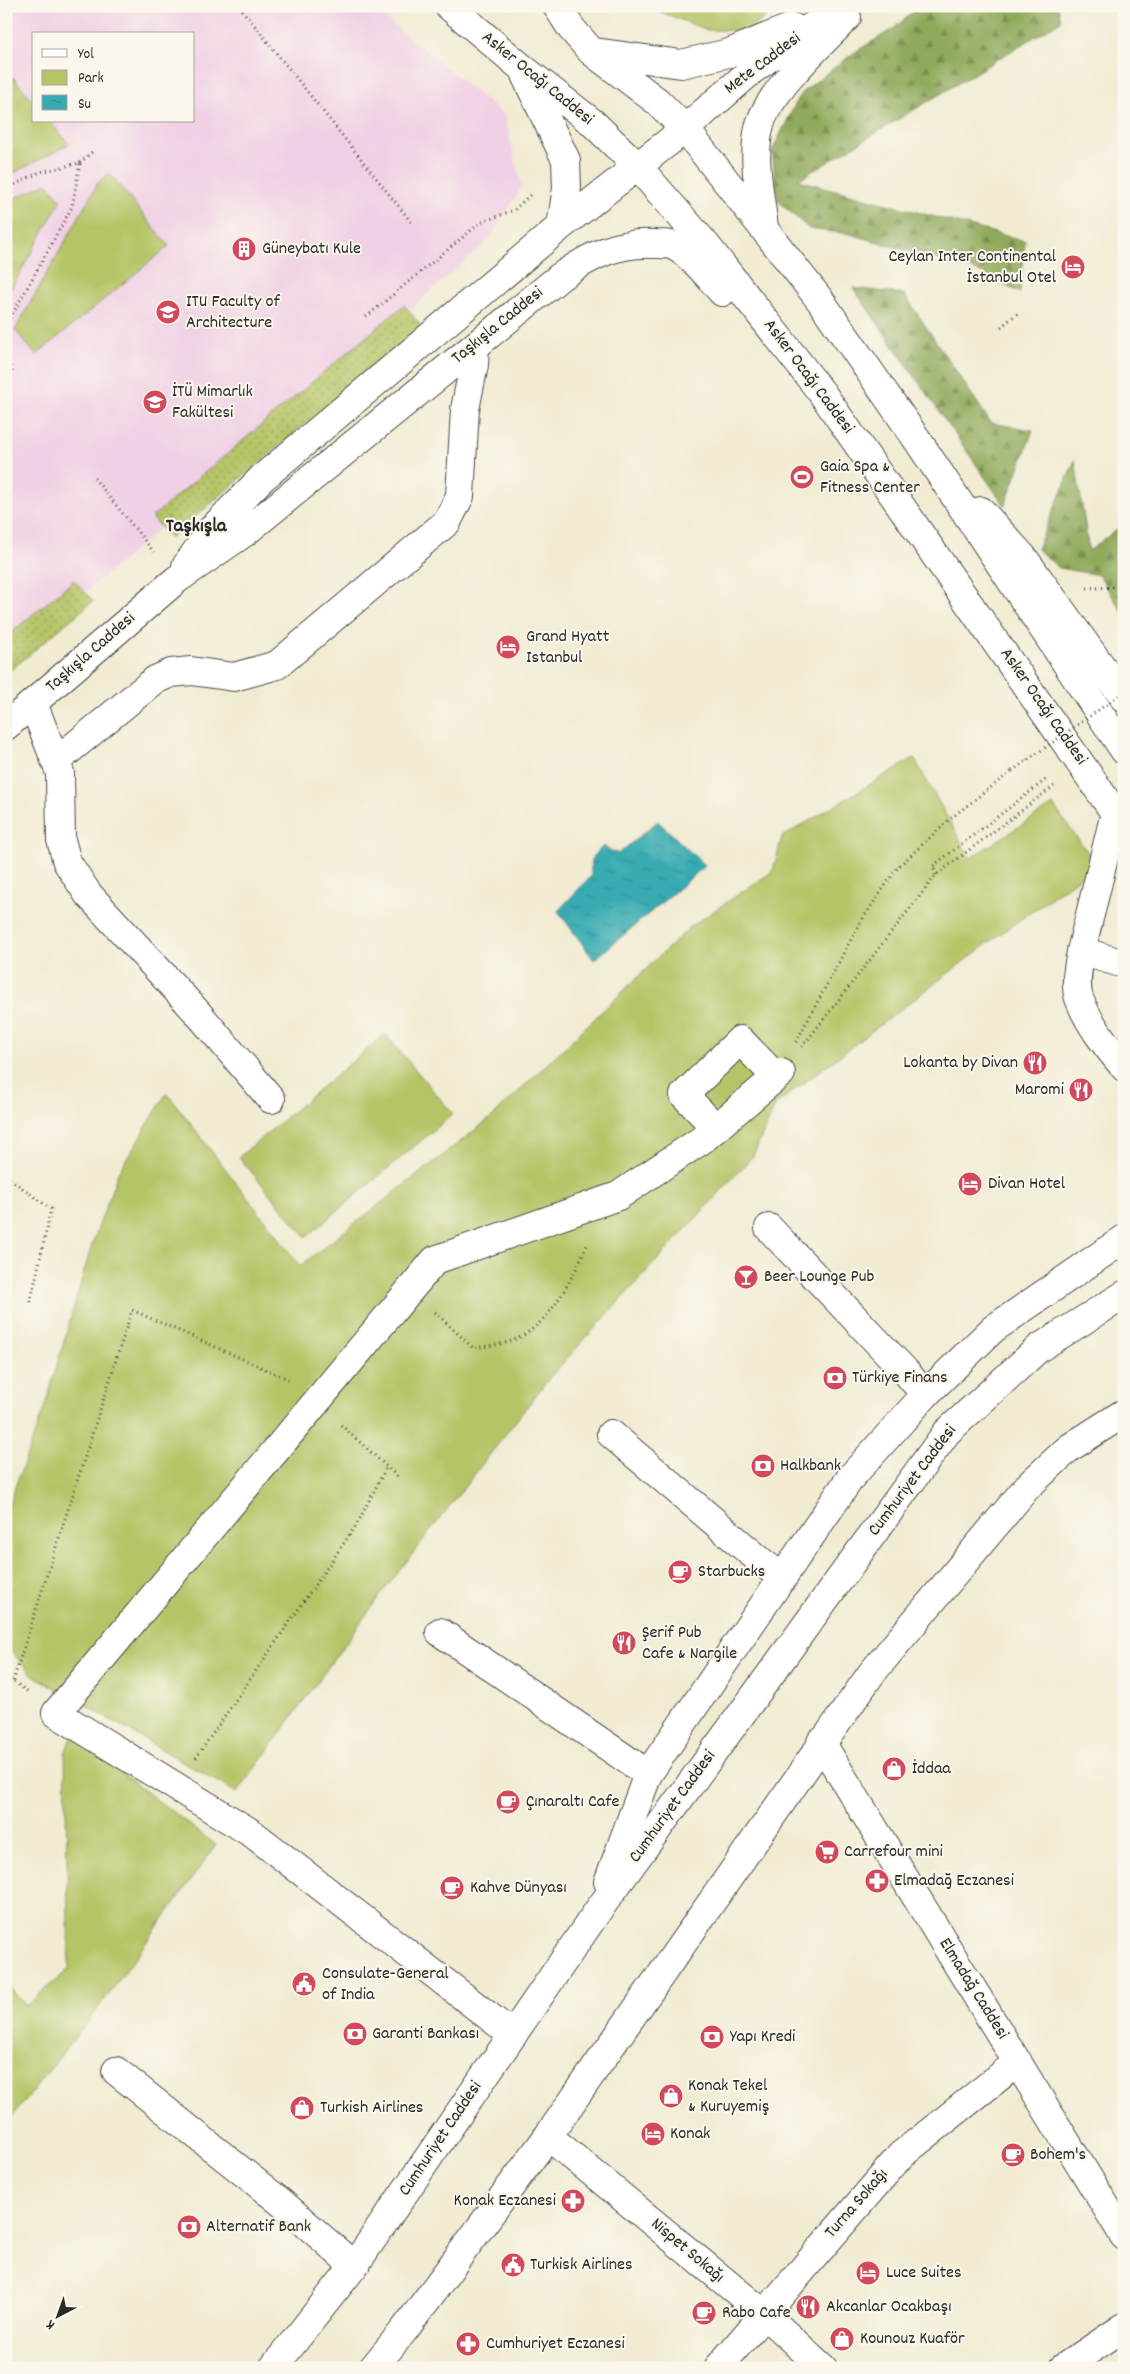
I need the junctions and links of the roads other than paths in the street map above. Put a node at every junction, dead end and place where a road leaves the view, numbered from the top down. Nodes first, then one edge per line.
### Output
1 (449, 6) edge
2 (556, 6) edge
3 (837, 6) edge
4 (846, 6) edge
5 (857, 6) edge
6 (592, 51) junction
7 (521, 67) junction
8 (685, 129) junction
9 (638, 167) junction
10 (561, 226) junction
11 (765, 228) junction
12 (475, 346) junction
13 (822, 393) junction
14 (916, 438) junction
15 (176, 580) junction
16 (1124, 698) edge
17 (33, 703) junction
18 (6, 726) edge
19 (1124, 750) edge
20 (56, 761) junction
21 (1119, 820) edge
22 (1081, 951) junction
23 (1124, 964) edge
24 (1124, 1067) edge
25 (271, 1099) dead end
26 (716, 1128) junction
27 (770, 1228) dead end
28 (1124, 1239) edge
29 (1124, 1295) edge
30 (925, 1395) junction
31 (1124, 1413) edge
32 (611, 1434) dead end
33 (783, 1578) junction
34 (440, 1632) dead end
35 (821, 1742) junction
36 (648, 1774) junction
37 (597, 1912) junction
38 (513, 2034) junction
39 (1018, 2062) junction
40 (116, 2071) dead end
41 (548, 2136) junction
42 (1124, 2236) edge
43 (354, 2266) junction
44 (764, 2314) junction
45 (1124, 2327) edge
46 (273, 2368) edge
47 (373, 2368) edge
48 (718, 2368) edge
49 (824, 2368) edge
50 (1063, 2368) edge

1 - 7 main road, Asker Ocağı Caddesi
2 - 6 main road
3 - 6 main road
4 - 8 main road, Mete Caddesi
5 - 11 main road
6 - 8 main road
7 - 9 main road, Asker Ocağı Caddesi
7 - 10 main road
8 - 9 main road, Taşkışla Caddesi
8 - 11 main road
9 - 10 main road, Taşkışla Caddesi
9 - 13 main road, Asker Ocağı Caddesi
10 - 15 main road, Taşkışla Caddesi
11 - 14 main road
12 - 13 main road, Taşkışla Caddesi
12 - 15 main road, Taşkışla Caddesi
12 - 20 main road
13 - 21 main road, Asker Ocağı Caddesi
14 - 16 main road
14 - 19 main road
15 - 17 main road, Taşkışla Caddesi
17 - 18 main road, Taşkışla Caddesi
17 - 20 main road
20 - 25 main road
21 - 22 main road
22 - 23 main road
22 - 24 main road
26 - 26 main road
26 - 38 main road
27 - 30 main road
28 - 30 main road
29 - 37 main road, Cumhuriyet Caddesi
30 - 33 main road
31 - 35 main road
32 - 33 main road
33 - 36 main road
34 - 36 main road
35 - 39 main road, Elmadağ Caddesi
35 - 41 main road
36 - 37 main road
37 - 38 main road, Cumhuriyet Caddesi
38 - 43 main road, Cumhuriyet Caddesi
39 - 42 main road, Elmadağ Caddesi
39 - 44 main road, Turna Sokağı
40 - 43 main road
41 - 44 main road, Nispet Sokağı
41 - 47 main road
43 - 46 main road, Cumhuriyet Caddesi
44 - 48 main road, Turna Sokağı
44 - 49 main road, Nispet Sokağı
45 - 50 main road

